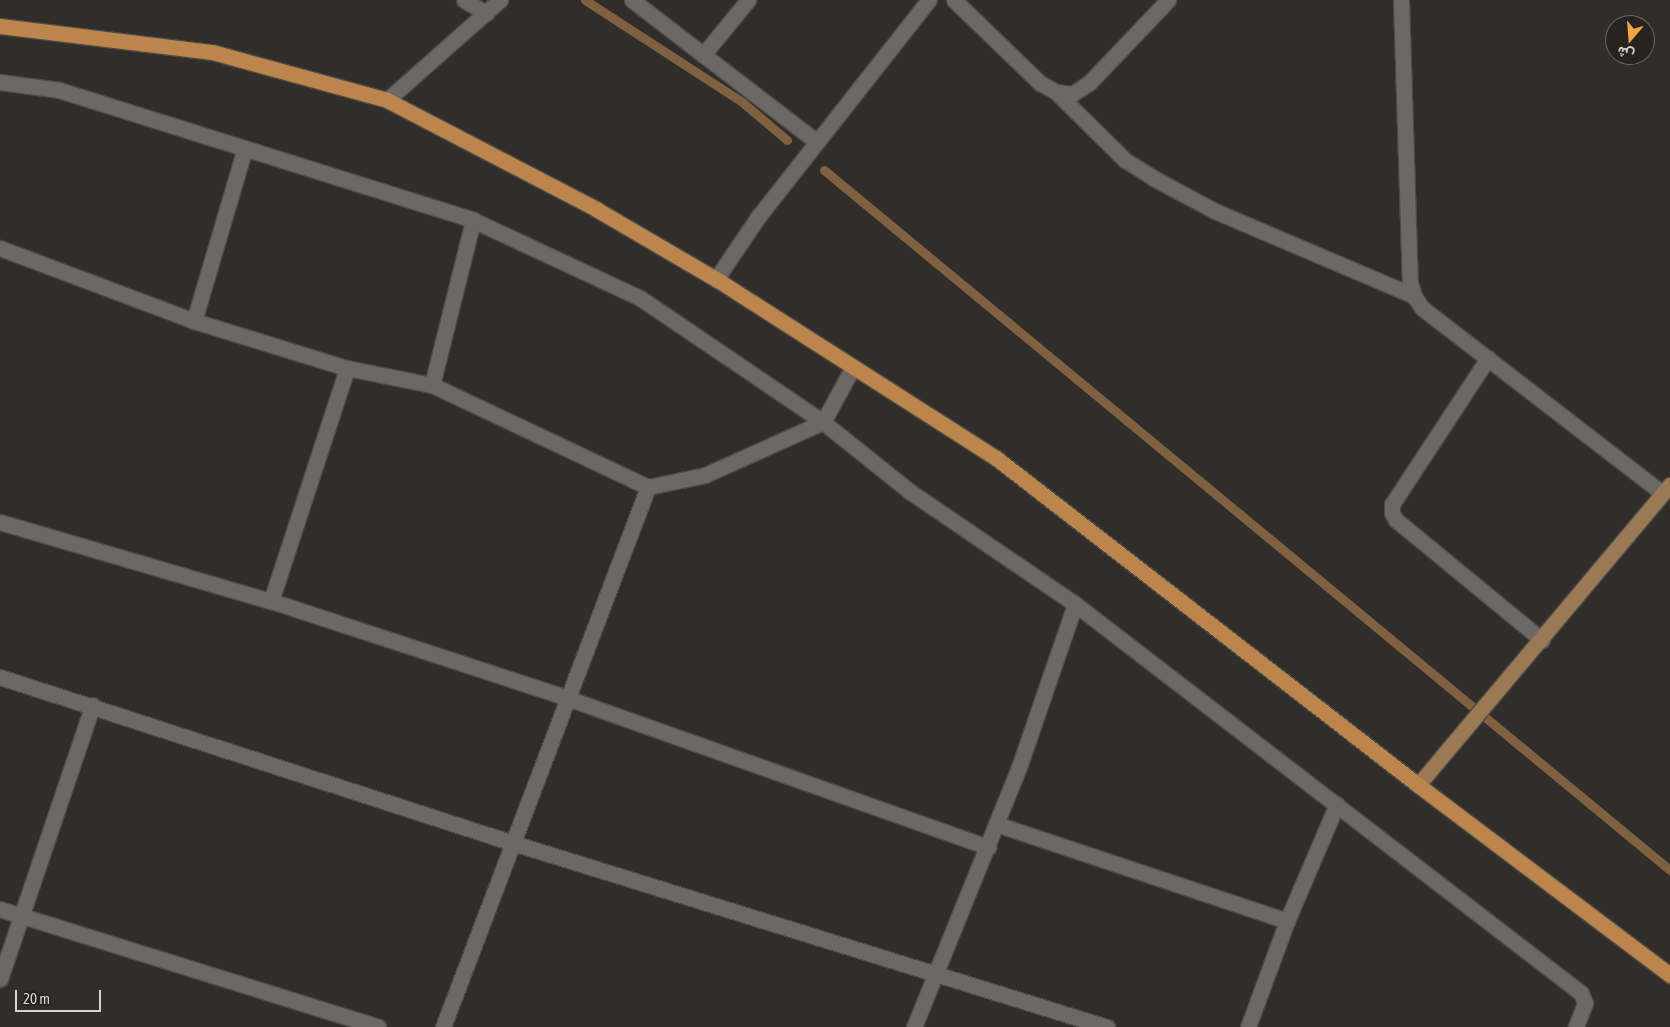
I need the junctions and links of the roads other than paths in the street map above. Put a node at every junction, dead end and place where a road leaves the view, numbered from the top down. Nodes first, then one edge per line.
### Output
1 (464, 0) edge
2 (500, 0) edge
3 (632, 0) edge
4 (748, 0) edge
5 (929, 0) edge
6 (954, 0) edge
7 (1168, 0) edge
8 (1401, 0) edge
9 (486, 13) junction
10 (0, 26) edge
11 (703, 55) junction
12 (0, 82) edge
13 (1056, 92) junction
14 (387, 100) junction
15 (816, 141) junction
16 (245, 148) junction
17 (473, 220) junction
18 (0, 248) edge
19 (716, 279) junction
20 (1414, 296) junction
21 (194, 321) junction
22 (1488, 358) junction
23 (853, 367) junction
24 (347, 368) junction
25 (432, 385) junction
26 (822, 422) junction
27 (648, 487) junction
28 (1666, 489) edge
29 (0, 522) edge
30 (270, 601) junction
31 (1075, 604) junction
32 (1542, 640) junction
33 (0, 677) edge
34 (567, 698) junction
35 (93, 706) junction
36 (1418, 785) junction
37 (1337, 804) junction
38 (996, 824) junction
39 (513, 843) junction
40 (988, 847) junction
41 (0, 909) edge
42 (21, 915) junction
43 (1287, 921) junction
44 (934, 974) junction
45 (1670, 975) edge
46 (0, 979) edge
47 (378, 1027) edge
48 (443, 1027) edge
49 (914, 1027) edge
50 (1107, 1027) edge
51 (1248, 1027) edge
52 (1576, 1027) edge

1 - 9 street
2 - 9 street
3 - 11 street
4 - 11 street
5 - 15 street
6 - 13 street
7 - 13 street
8 - 20 street
9 - 14 street
10 - 14 highway
11 - 15 street
12 - 16 street
13 - 20 street
14 - 19 highway
15 - 19 street
16 - 17 street
16 - 21 street
17 - 25 street
17 - 26 street
18 - 21 street
19 - 23 highway
20 - 22 street
21 - 24 street
22 - 28 street
22 - 32 street
23 - 26 street
23 - 36 highway
24 - 25 street
24 - 30 street
25 - 27 street
26 - 27 street
26 - 31 street
27 - 34 street
28 - 32 main road
29 - 30 street
30 - 34 street
31 - 37 street
31 - 38 street
32 - 36 main road
33 - 35 street
34 - 39 street
34 - 40 street
35 - 39 street
35 - 42 street
36 - 45 highway
37 - 43 street
37 - 52 street
38 - 40 street
38 - 43 street
39 - 44 street
39 - 48 street
40 - 44 street
41 - 42 street
42 - 46 street
42 - 47 street
43 - 51 street
44 - 49 street
44 - 50 street

